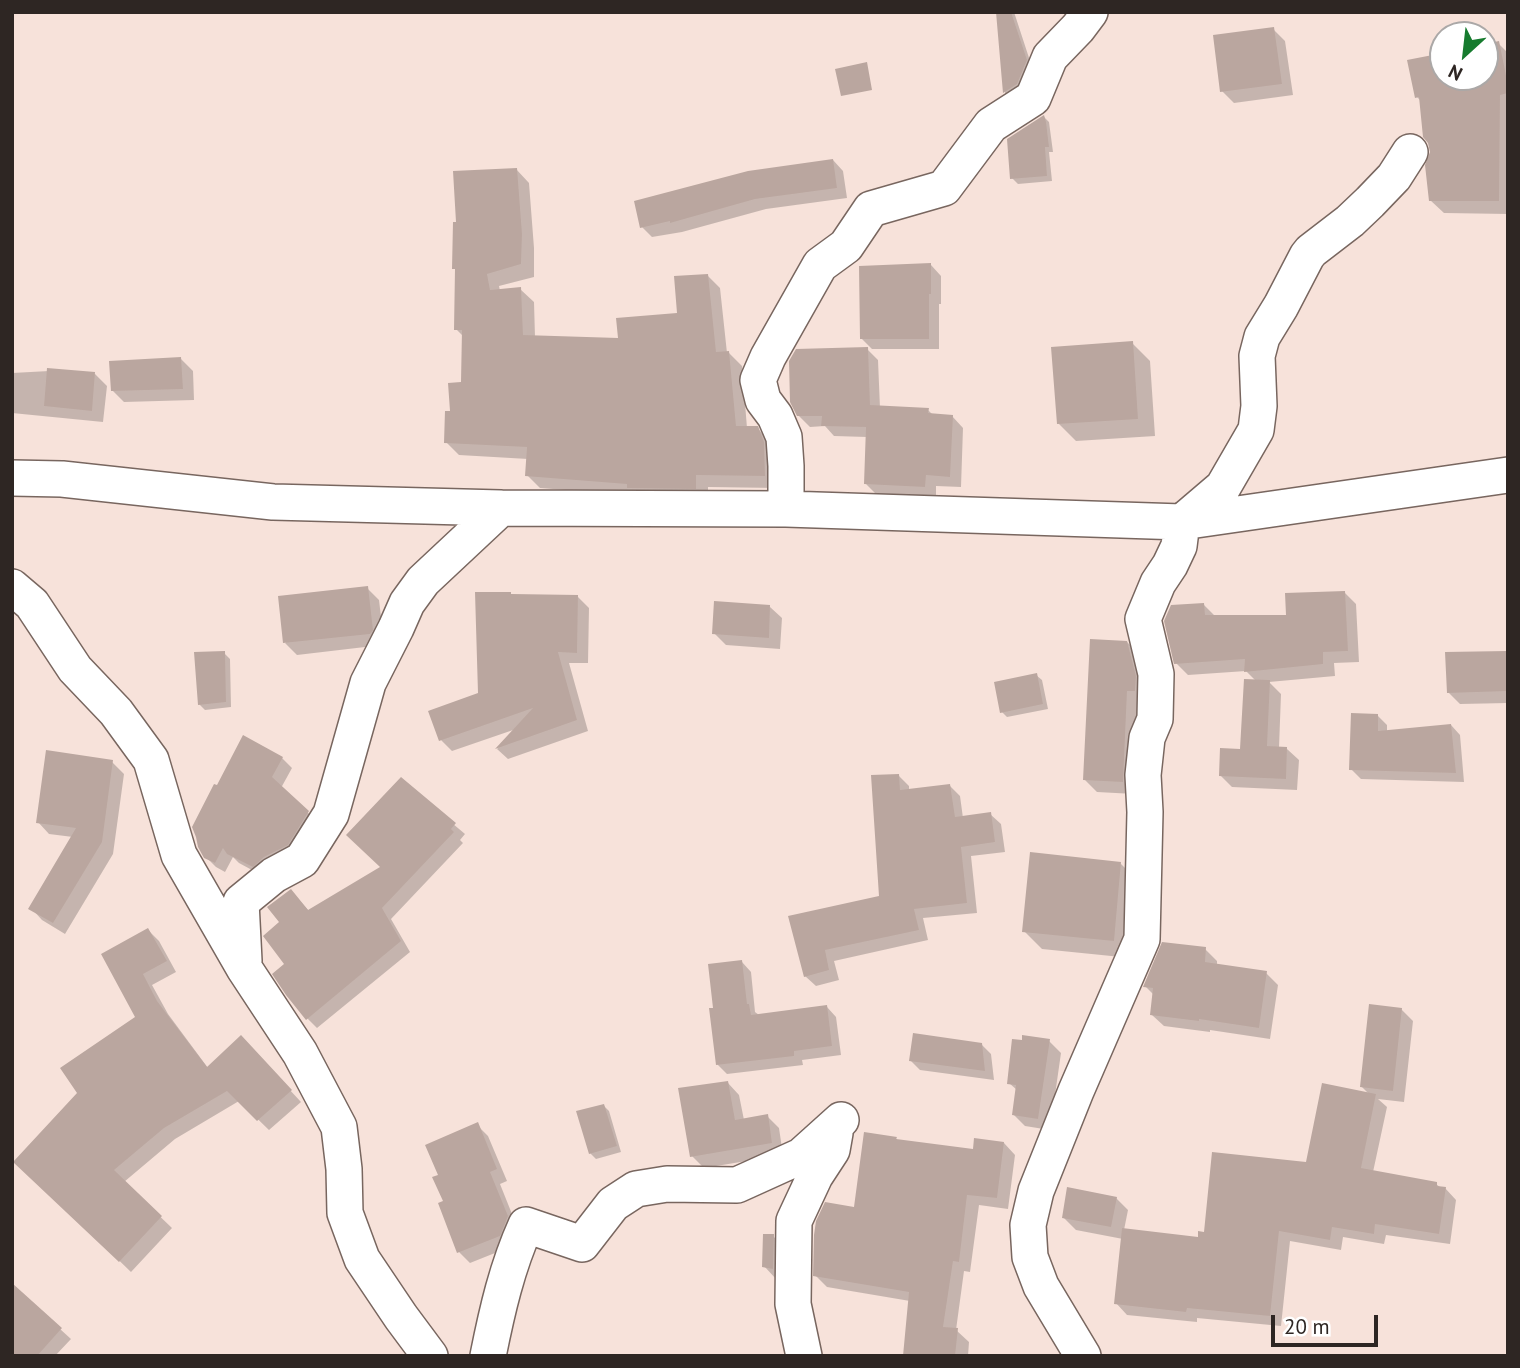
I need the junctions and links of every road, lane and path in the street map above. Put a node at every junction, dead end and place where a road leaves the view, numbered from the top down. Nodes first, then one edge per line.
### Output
1 (1090, 12) edge
2 (1410, 152) dead end
3 (1508, 475) edge
4 (12, 478) edge
5 (501, 508) junction
6 (786, 509) junction
7 (1182, 522) junction
8 (12, 587) edge
9 (244, 968) junction
10 (430, 1356) edge
11 (488, 1356) edge
12 (804, 1356) edge
13 (1083, 1356) edge

1 - 6 street
2 - 7 street
3 - 7 street
4 - 5 street
5 - 6 street
5 - 9 street
6 - 7 street
7 - 13 street
8 - 9 street
9 - 10 street
11 - 12 street

